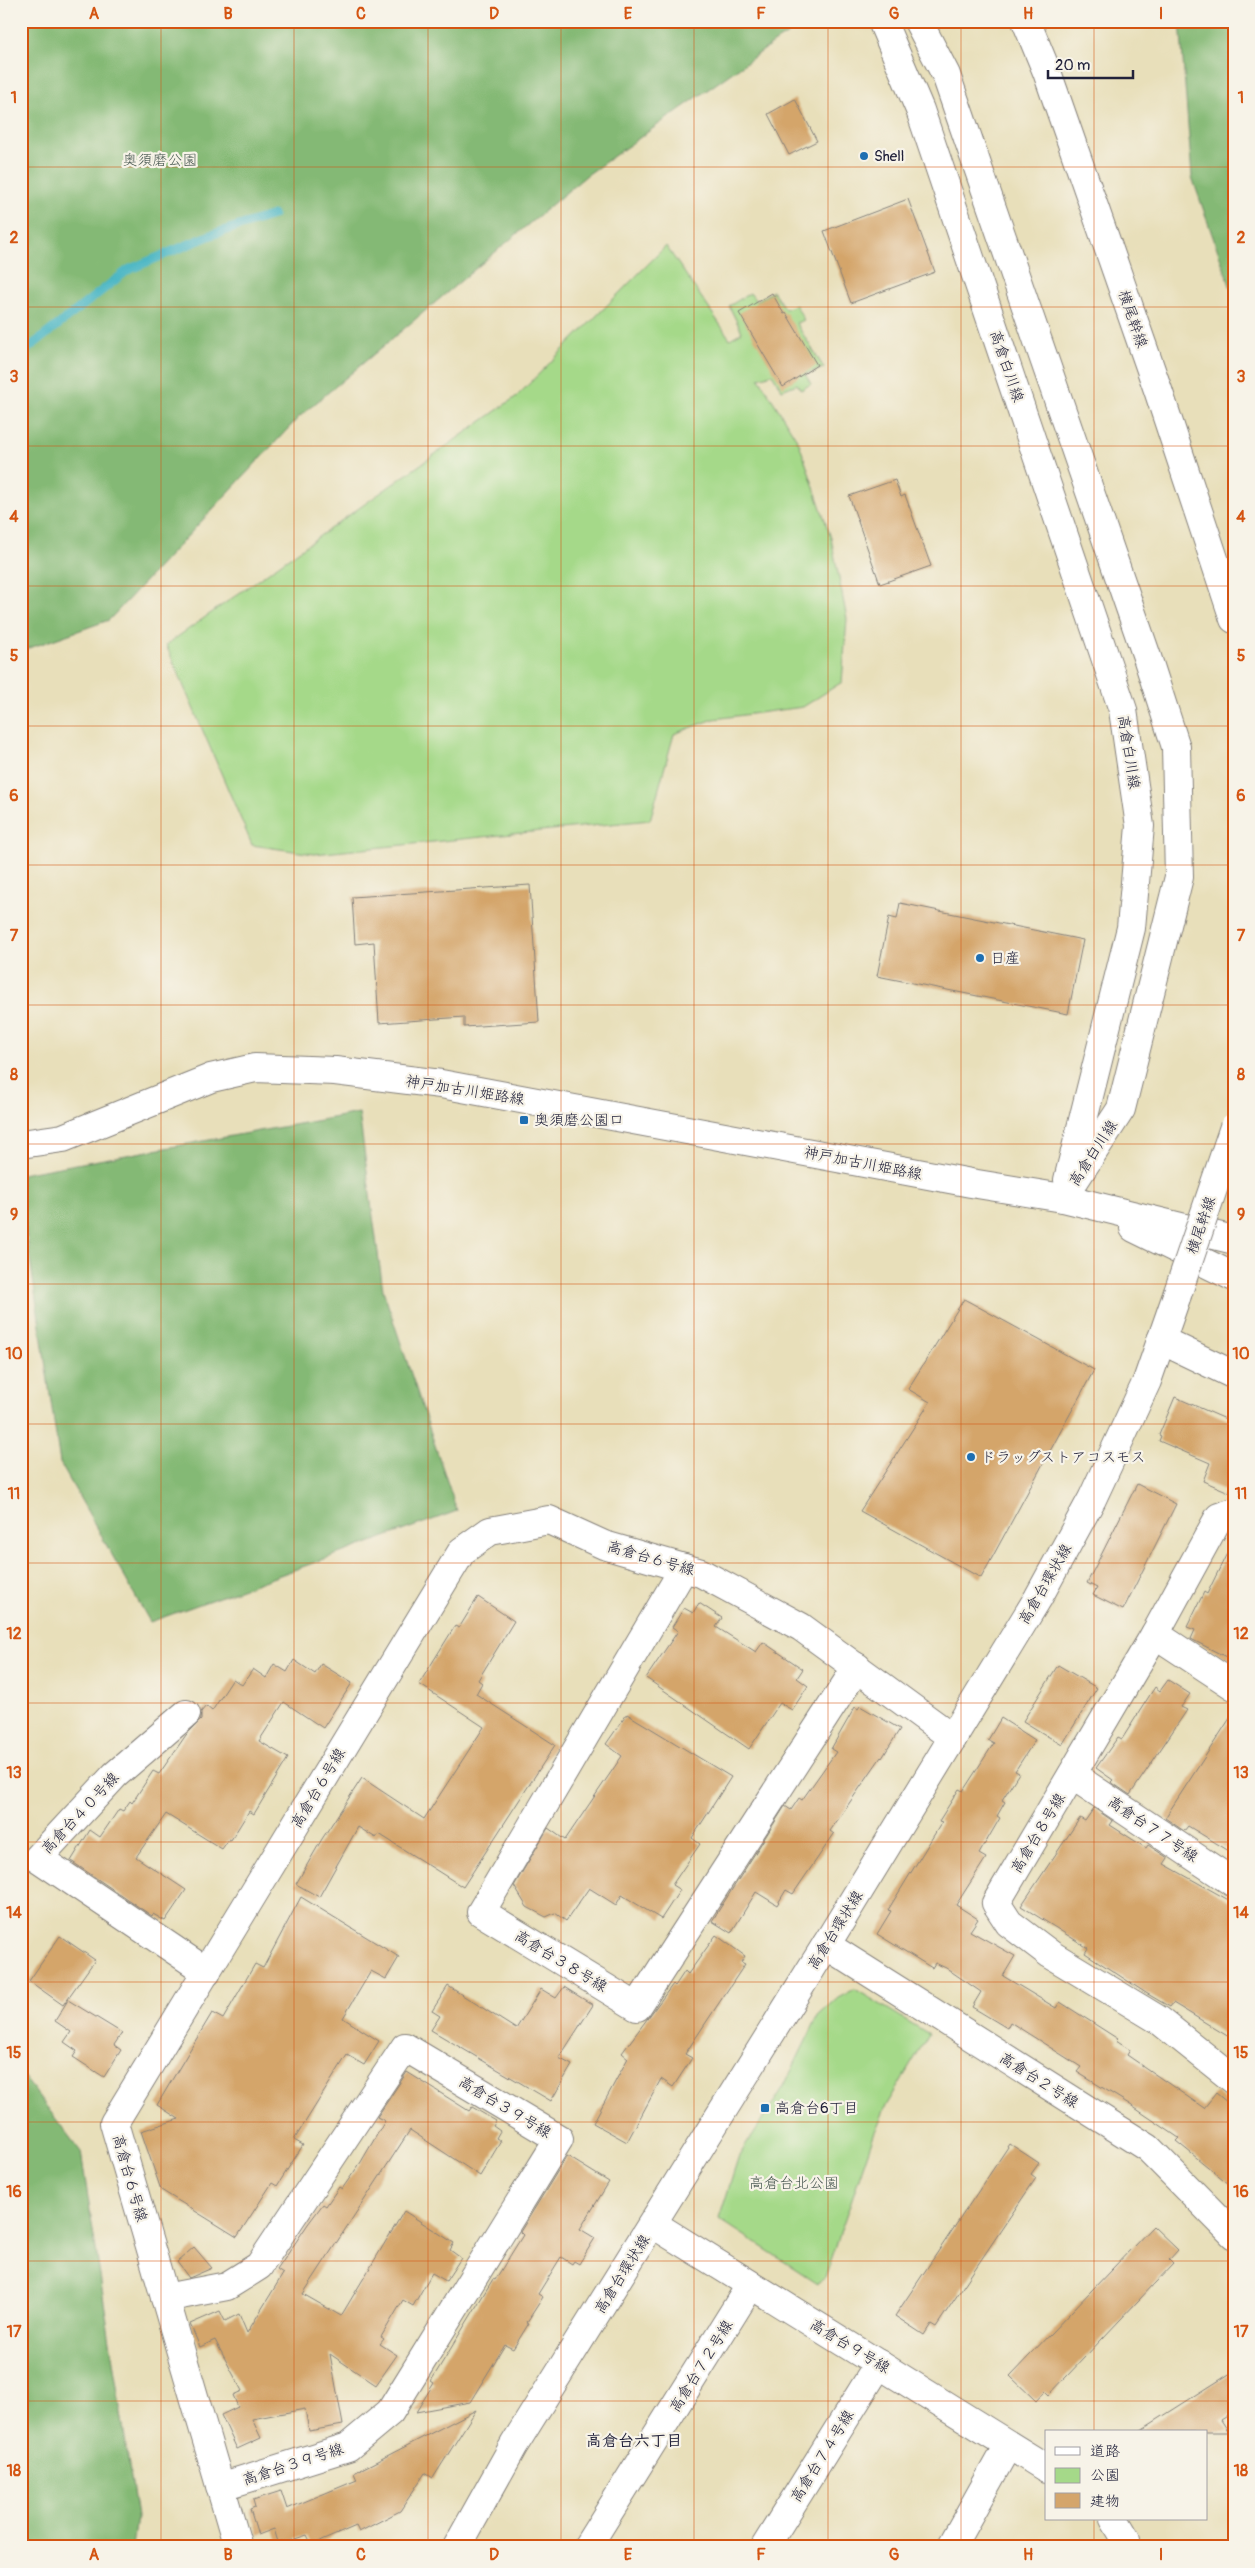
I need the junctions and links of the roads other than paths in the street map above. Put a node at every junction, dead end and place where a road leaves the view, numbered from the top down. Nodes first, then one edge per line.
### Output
1 (882, 21) edge
2 (918, 21) edge
3 (1026, 21) edge
4 (1234, 618) edge
5 (1234, 1127) edge
6 (21, 1144) edge
7 (1063, 1198) junction
8 (1234, 1240) edge
9 (1234, 1277) edge
10 (1177, 1295) joint
11 (1161, 1340) junction
12 (1234, 1375) edge
13 (1234, 1512) edge
14 (684, 1568) junction
15 (1155, 1634) junction
16 (857, 1667) junction
17 (1234, 1686) edge
18 (186, 1714) dead end
19 (953, 1738) junction
20 (1072, 1774) junction
21 (1234, 1883) edge
22 (826, 1945) junction
23 (206, 1972) junction
24 (1234, 2080) edge
25 (653, 2224) junction
26 (1234, 2235) edge
27 (750, 2286) junction
28 (165, 2298) junction
29 (879, 2364) junction
30 (1008, 2445) junction
31 (1045, 2467) edge
32 (220, 2487) junction
33 (1115, 2520) edge
34 (238, 2547) edge
35 (457, 2547) edge
36 (587, 2547) edge
37 (765, 2547) edge
38 (951, 2547) edge
39 (1127, 2547) edge

1 - 7 street, 高倉白川線
2 - 7 street, 高倉白川線
3 - 4 street, 横尾幹線
5 - 10 street, 横尾幹線, bridge
6 - 7 street, 神戸加古川姫路線
7 - 8 street, 神戸加古川姫路線
7 - 9 street, 神戸加古川姫路線
10 - 11 street, 高倉台環状線
11 - 12 street
11 - 19 street, 高倉台環状線
13 - 15 street, 高倉台８号線
14 - 16 street, 高倉台６号線
14 - 16 street, 高倉台３８号線
14 - 23 street, 高倉台６号線
15 - 17 street
15 - 20 street, 高倉台８号線
16 - 19 street, 高倉台６号線
18 - 23 street, 高倉台４０号線
19 - 22 street, 高倉台環状線
20 - 21 street, 高倉台７７号線
20 - 24 street, 高倉台８号線
22 - 25 street, 高倉台環状線
22 - 26 street, 高倉台２号線
23 - 28 street, 高倉台６号線
25 - 27 street, 高倉台９号線
25 - 35 street, 高倉台環状線
27 - 29 street, 高倉台９号線
27 - 36 street, 高倉台７２号線
28 - 32 street, 高倉台６号線
28 - 32 street, 高倉台３９号線
29 - 30 street, 高倉台９号線
29 - 37 street, 高倉台７４号線
30 - 31 street, 高倉台９号線
30 - 38 street
32 - 34 street, 高倉台６号線
33 - 39 street

